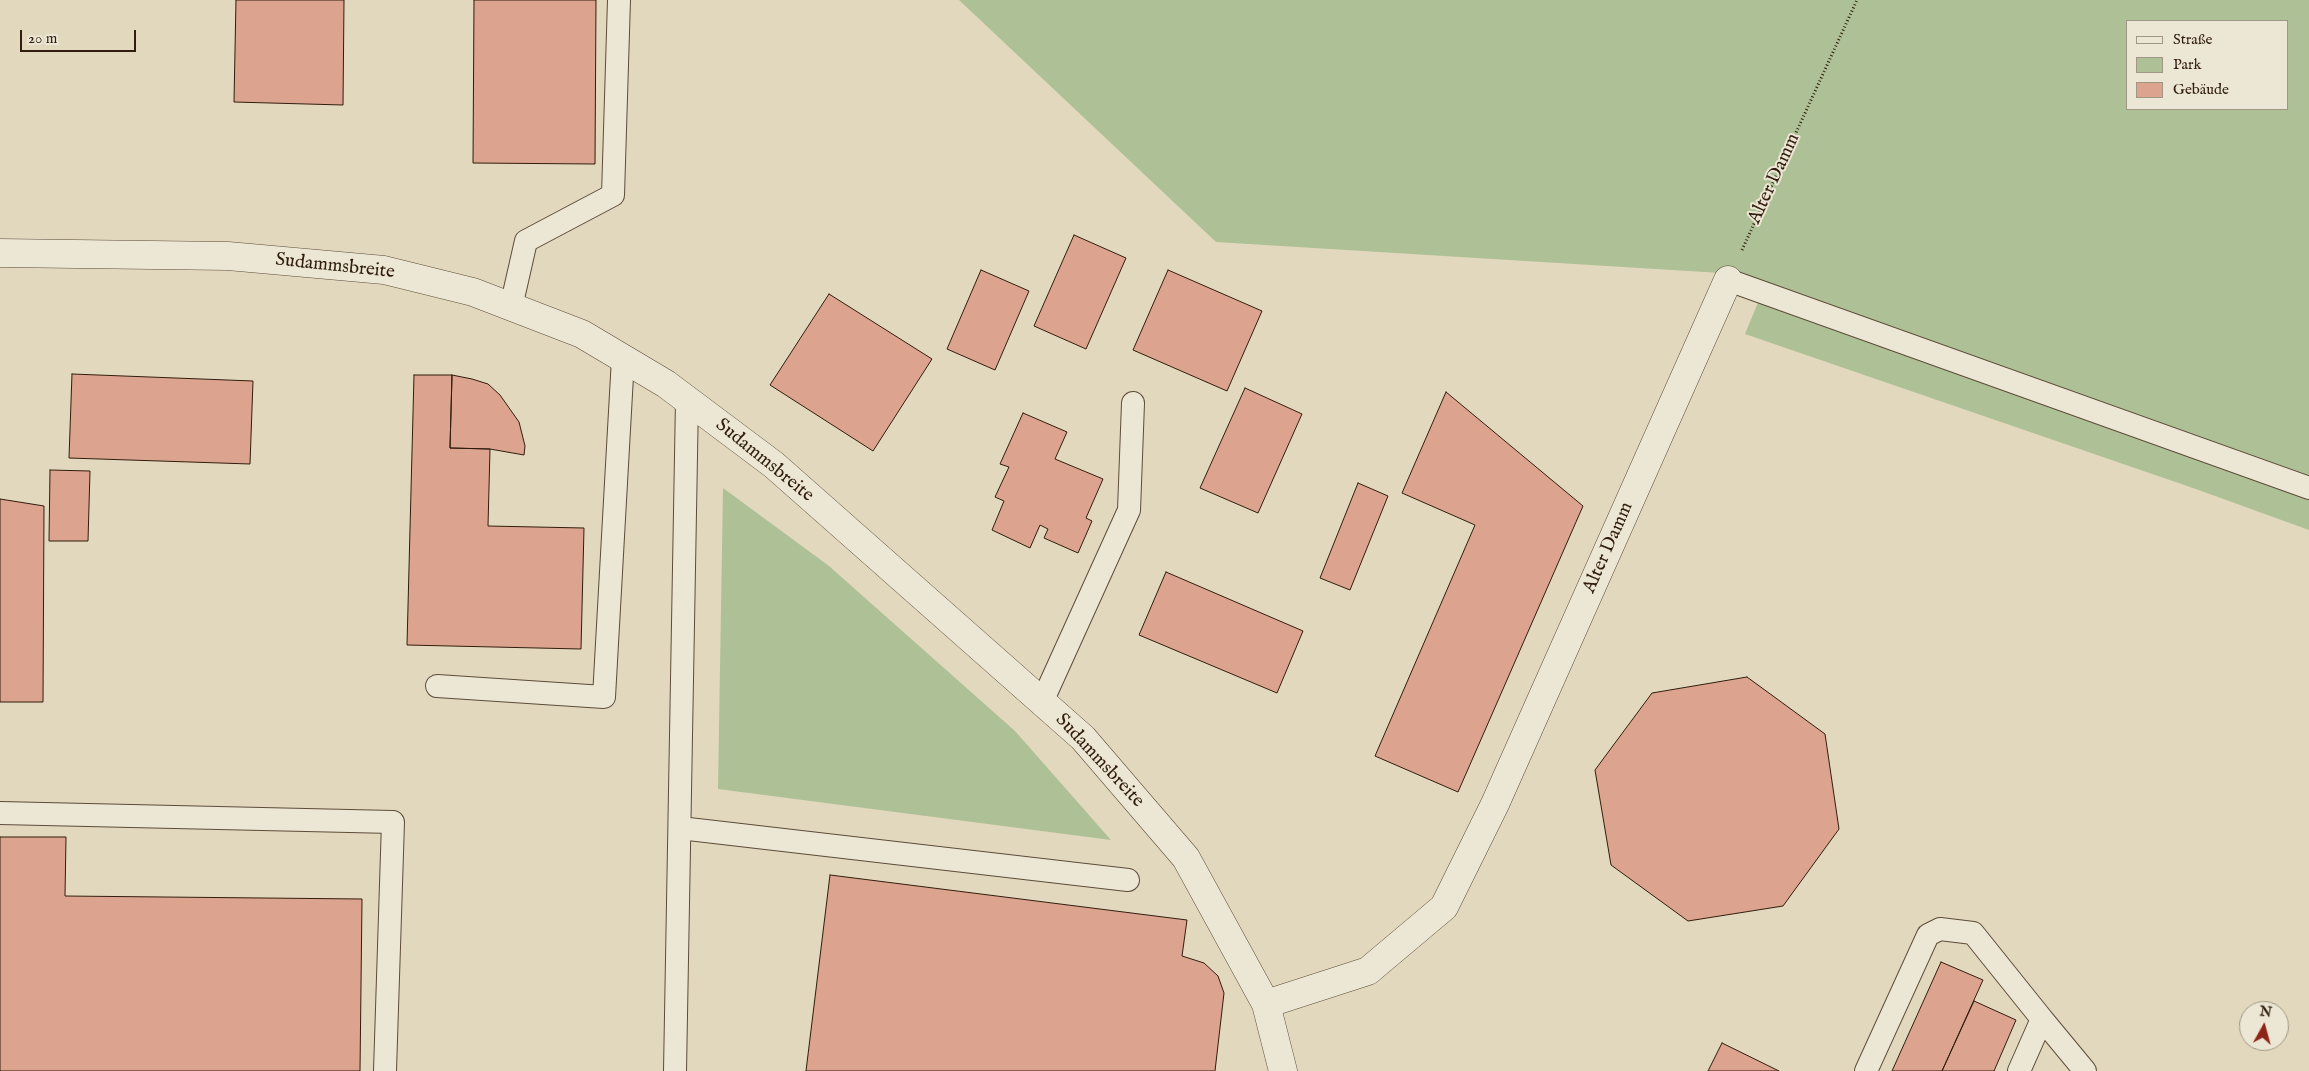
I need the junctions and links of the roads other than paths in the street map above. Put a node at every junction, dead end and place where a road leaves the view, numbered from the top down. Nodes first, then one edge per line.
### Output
1 (619, 0) edge
2 (0, 253) edge
3 (1728, 280) joint
4 (511, 307) junction
5 (623, 358) junction
6 (687, 400) junction
7 (1133, 404) dead end
8 (2309, 488) edge
9 (437, 686) dead end
10 (1042, 702) junction
11 (0, 813) edge
12 (680, 828) junction
13 (1128, 880) dead end
14 (1266, 1004) junction
15 (2042, 1019) junction
16 (385, 1071) edge
17 (675, 1071) edge
18 (1283, 1071) edge
19 (1866, 1071) edge
20 (2018, 1071) edge
21 (2085, 1071) edge

1 - 4 lane
2 - 4 street, Sudammsbreite
3 - 8 lane
3 - 14 street, Alter Damm
4 - 5 street, Sudammsbreite
5 - 6 street, Sudammsbreite
5 - 9 lane
6 - 10 street, Sudammsbreite
6 - 12 lane
7 - 10 lane
10 - 14 street, Sudammsbreite
11 - 16 lane
12 - 13 lane
12 - 17 lane
14 - 18 street, Sudammsbreite
15 - 19 lane
15 - 20 lane
15 - 21 lane

